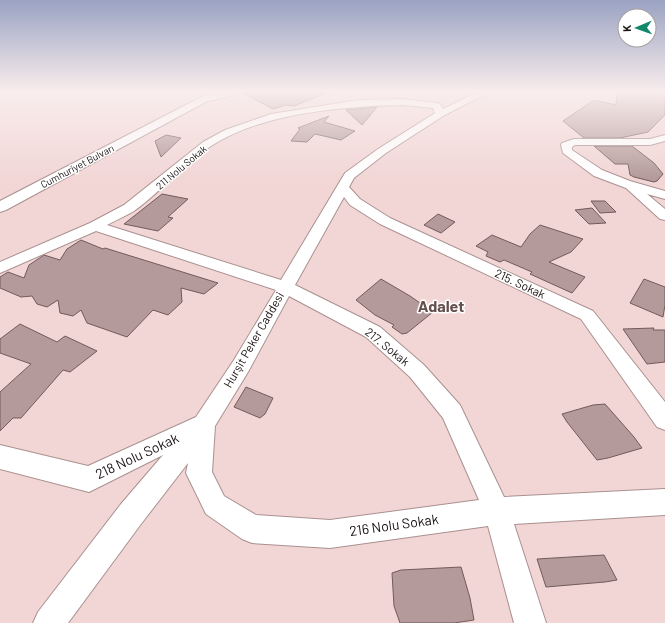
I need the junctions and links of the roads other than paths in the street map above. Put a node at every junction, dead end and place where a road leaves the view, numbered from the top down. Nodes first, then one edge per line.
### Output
1 (154, 121) edge
2 (160, 121) edge
3 (262, 121) edge
4 (429, 121) edge
5 (665, 138) edge
6 (626, 184) junction
7 (342, 187) junction
8 (665, 195) edge
9 (0, 196) edge
10 (0, 207) edge
11 (665, 216) edge
12 (95, 226) junction
13 (0, 268) edge
14 (285, 287) junction
15 (665, 420) edge
16 (204, 424) junction
17 (0, 457) edge
18 (665, 502) edge
19 (497, 511) junction
20 (49, 623) edge
21 (530, 623) edge

1 - 9 main road, Cumhuriyet Bulvarı
2 - 10 main road, Cumhuriyet Bulvarı
3 - 12 street, 211 Nolu Sokak
4 - 7 street, Hurşit Peker Caddesi
5 - 6 street
6 - 8 street
6 - 11 street
7 - 14 street, Hurşit Peker Caddesi
7 - 15 street, 215. Sokak
12 - 13 street, 211 Nolu Sokak
12 - 14 street, 217. Sokak
14 - 16 street, Hurşit Peker Caddesi
14 - 19 street, 217. Sokak
16 - 17 street, 218 Nolu Sokak
16 - 19 street, 216 Nolu Sokak
16 - 20 street, Hurşit Peker Caddesi
18 - 19 street, 216 Nolu Sokak
19 - 21 street, 217. Sokak

